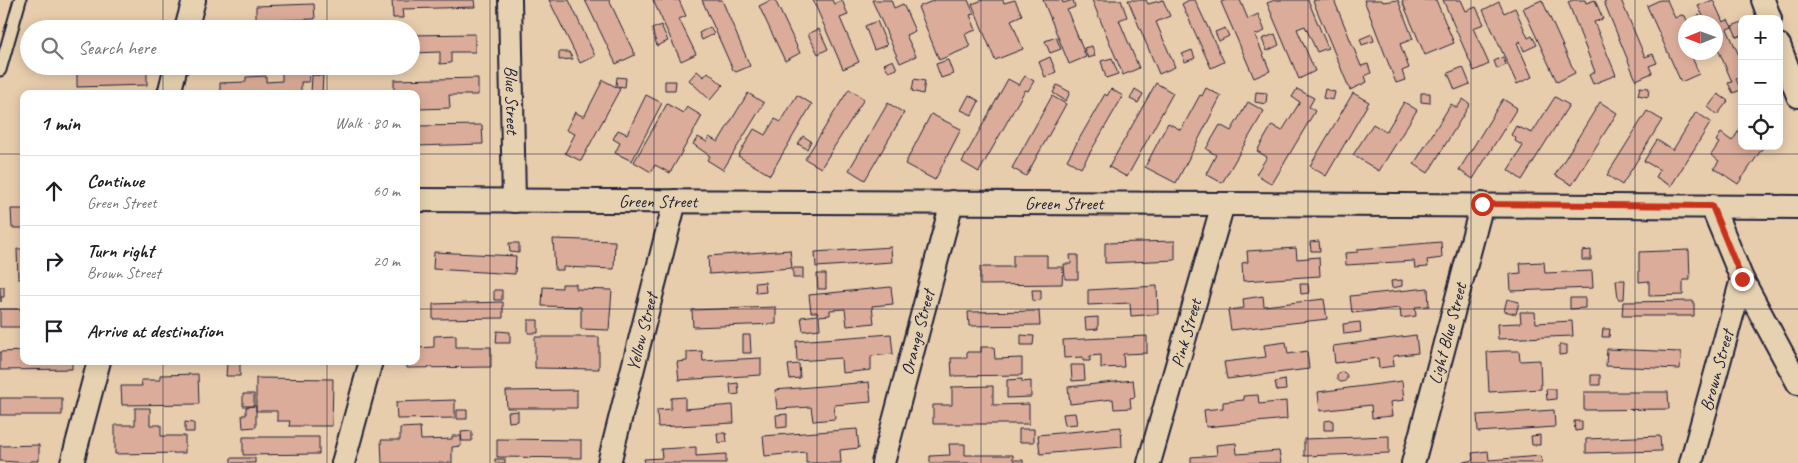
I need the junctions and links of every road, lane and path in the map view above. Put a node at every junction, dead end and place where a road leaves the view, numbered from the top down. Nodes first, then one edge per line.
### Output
1 (20, 0) edge
2 (194, 0) edge
3 (510, 0) edge
4 (1763, 0) edge
5 (1769, 15) edge
6 (188, 20) edge
7 (1783, 56) edge
8 (0, 70) edge
9 (174, 75) edge
10 (170, 90) edge
11 (1798, 96) edge
12 (420, 200) edge
13 (514, 201) junction
14 (675, 201) junction
15 (952, 202) junction
16 (1223, 204) junction
17 (1482, 204) junction
18 (1712, 206) junction
19 (1798, 207) edge
20 (1742, 279) junction
21 (98, 365) edge
22 (370, 365) edge
23 (1798, 383) edge
24 (72, 463) edge
25 (343, 463) edge
26 (609, 463) edge
27 (883, 463) edge
28 (1149, 463) edge
29 (1413, 463) edge
30 (1691, 463) edge

1 - 8 lane
2 - 6 street
3 - 13 street, Blue Street
4 - 5 street
7 - 11 street
9 - 10 street
12 - 13 street, Green Street
13 - 14 street, Green Street
14 - 15 street, Green Street
14 - 26 street, Yellow Street
15 - 16 street, Green Street
15 - 27 street, Orange Street
16 - 17 street, Green Street
16 - 28 street, Pink Street
17 - 18 street, Green Street
17 - 29 street, Light Blue Street
18 - 19 street
18 - 20 street
20 - 23 street
20 - 30 street, Brown Street
21 - 24 street
22 - 25 street

